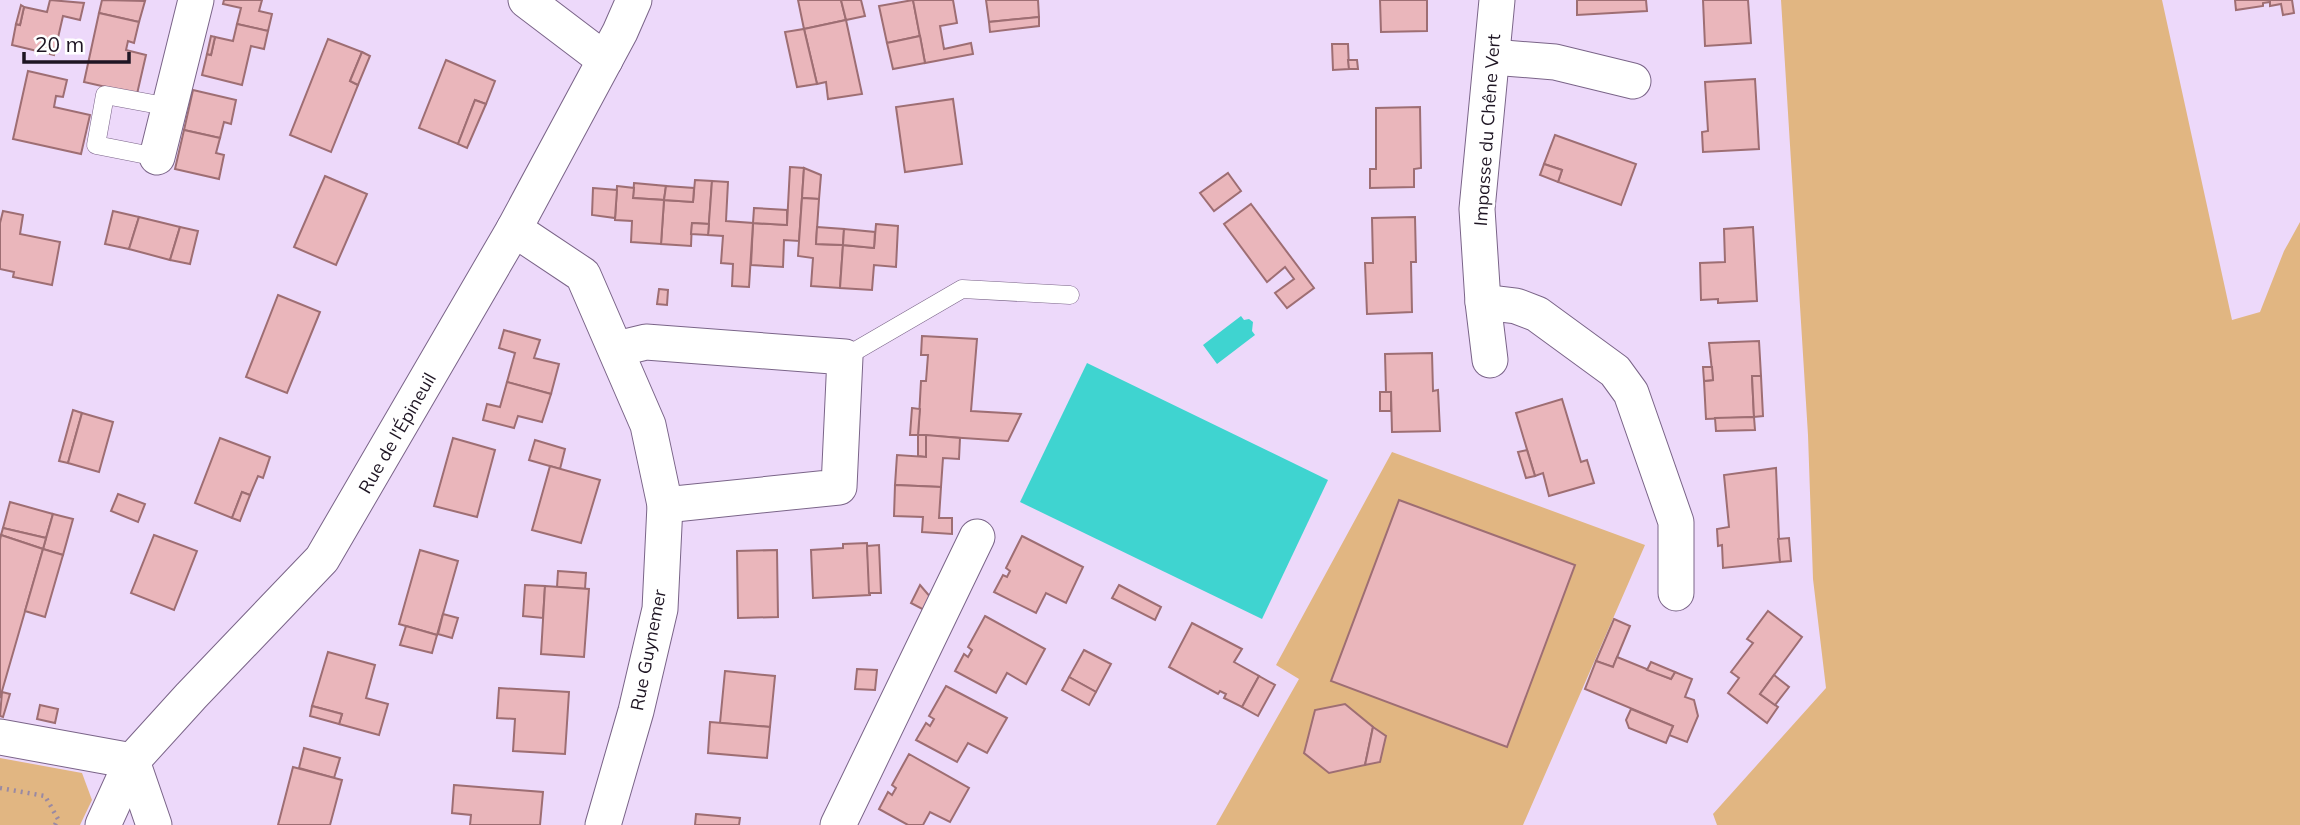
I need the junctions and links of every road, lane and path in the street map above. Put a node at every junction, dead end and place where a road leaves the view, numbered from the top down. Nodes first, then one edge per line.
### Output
1 (196, 0) edge
2 (526, 0) edge
3 (634, 0) edge
4 (1497, 0) edge
5 (1492, 57) junction
6 (605, 60) junction
7 (1633, 81) dead end
8 (170, 107) junction
9 (157, 157) joint
10 (514, 229) junction
11 (1070, 295) dead end
12 (1483, 302) junction
13 (617, 349) junction
14 (845, 357) junction
15 (1490, 360) dead end
16 (665, 505) junction
17 (977, 537) dead end
18 (1676, 593) dead end
19 (0, 737) edge
20 (132, 761) junction
21 (0, 788) edge
22 (55, 825) edge
23 (103, 825) edge
24 (154, 825) edge
25 (603, 825) edge
26 (838, 825) edge

1 - 8 street
2 - 6 street
3 - 6 street, Rue de l'Épineuil
4 - 5 street, Impasse du Chêne Vert
5 - 7 street
5 - 12 street, Impasse du Chêne Vert
6 - 10 street, Rue de l'Épineuil
8 - 9 street
8 - 9 lane
10 - 13 street, Rue Guynemer
10 - 20 street, Rue de l'Épineuil
11 - 14 lane
12 - 15 street, Impasse du Chêne Vert
12 - 18 street
13 - 14 street
13 - 16 street, Rue Guynemer
14 - 16 street
16 - 25 street, Rue Guynemer
17 - 26 street
19 - 20 street
20 - 23 street, Rue de l'Épineuil
20 - 24 street
21 - 22 path

